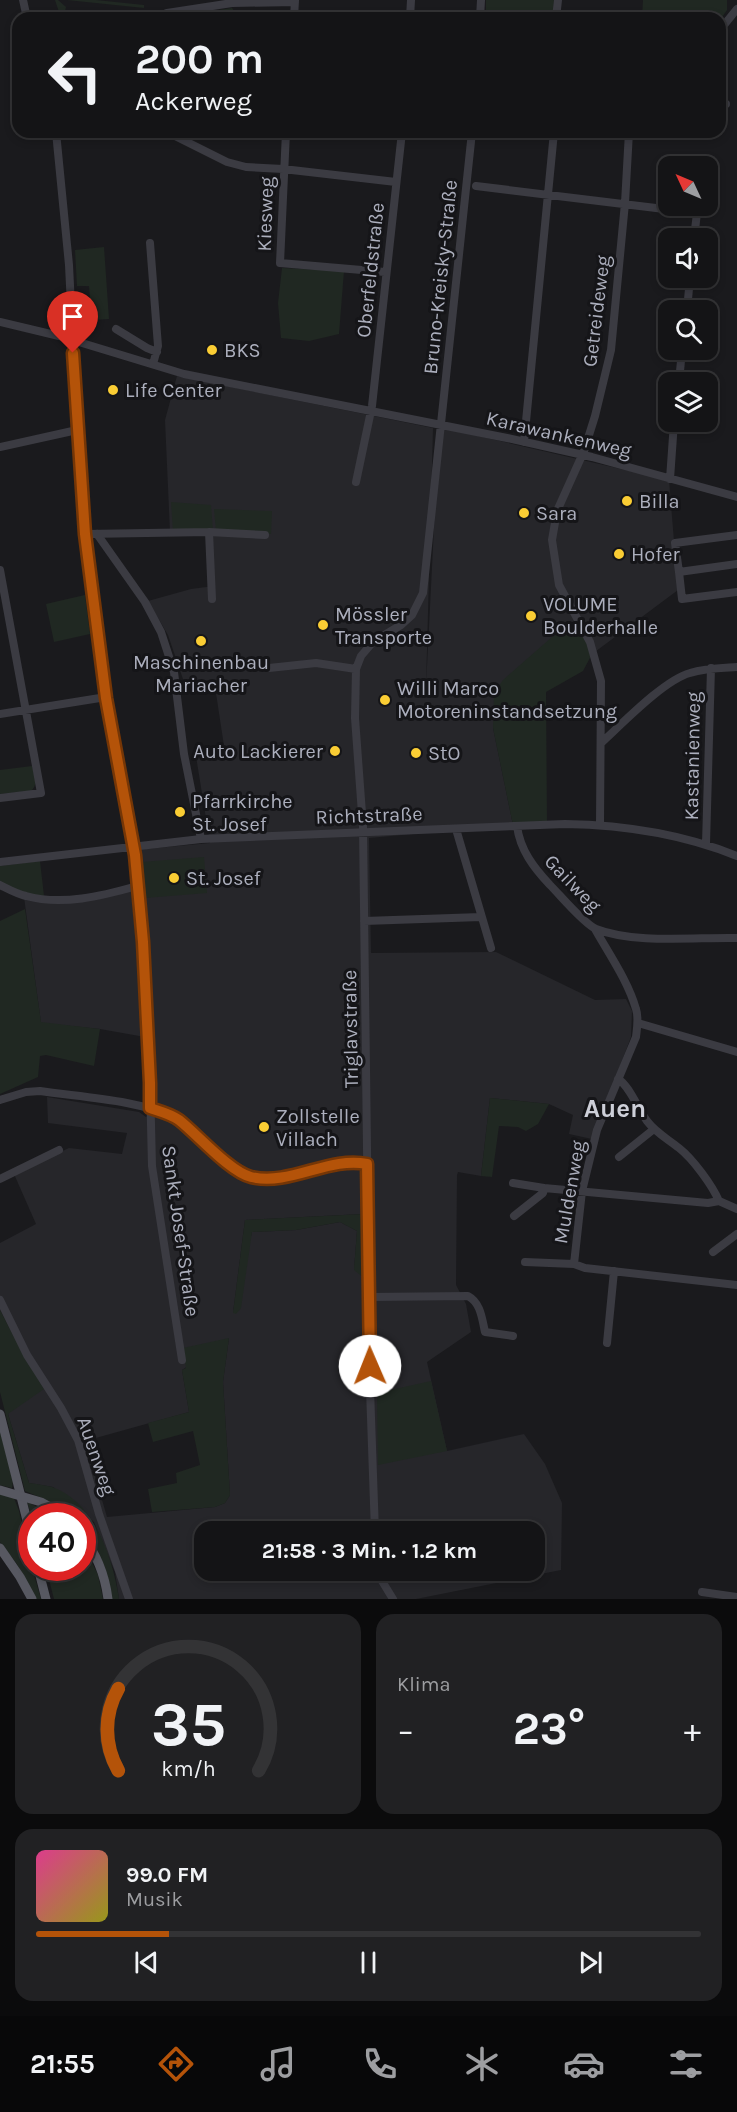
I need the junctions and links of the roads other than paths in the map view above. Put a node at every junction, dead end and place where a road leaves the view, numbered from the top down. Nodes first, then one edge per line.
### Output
1 (735, 0) edge
2 (295, 1) edge
3 (737, 9) edge
4 (174, 12) edge
5 (728, 21) junction
6 (726, 23) edge
7 (57, 138) edge
8 (179, 138) edge
9 (286, 138) edge
10 (401, 138) edge
11 (471, 138) edge
12 (553, 138) edge
13 (629, 138) edge
14 (283, 169) junction
15 (396, 182) junction
16 (476, 186) dead end
17 (547, 194) junction
18 (625, 203) junction
19 (695, 228) edge
20 (150, 243) dead end
21 (385, 272) junction
22 (0, 321) edge
23 (116, 329) dead end
24 (73, 340) junction
25 (157, 352) junction
26 (153, 364) junction
27 (371, 411) junction
28 (441, 425) junction
29 (77, 430) junction
30 (673, 432) edge
31 (524, 442) junction
32 (0, 447) edge
33 (582, 456) junction
34 (670, 479) junction
35 (356, 482) dead end
36 (737, 497) edge
37 (209, 532) junction
38 (85, 534) junction
39 (97, 534) junction
40 (265, 535) dead end
41 (737, 535) edge
42 (737, 564) edge
43 (0, 570) edge
44 (679, 572) junction
45 (737, 592) edge
46 (213, 599) dead end
47 (737, 667) edge
48 (269, 668) dead end
49 (711, 668) junction
50 (356, 669) junction
51 (106, 698) junction
52 (25, 710) junction
53 (0, 714) edge
54 (601, 743) junction
55 (0, 798) edge
56 (600, 825) junction
57 (517, 826) junction
58 (456, 829) junction
59 (363, 833) junction
60 (201, 839) junction
61 (706, 844) junction
62 (133, 847) junction
63 (737, 856) edge
64 (0, 862) edge
65 (0, 885) edge
66 (137, 886) junction
67 (481, 917) junction
68 (364, 921) junction
69 (595, 928) junction
70 (737, 938) edge
71 (490, 948) dead end
72 (638, 1023) junction
73 (737, 1052) edge
74 (618, 1079) junction
75 (0, 1100) edge
76 (150, 1108) junction
77 (654, 1129) junction
78 (59, 1150) dead end
79 (620, 1157) dead end
80 (367, 1164) junction
81 (0, 1179) edge
82 (513, 1183) dead end
83 (544, 1188) junction
84 (582, 1191) junction
85 (719, 1201) junction
86 (737, 1209) edge
87 (514, 1216) dead end
88 (737, 1234) edge
89 (713, 1252) dead end
90 (525, 1262) dead end
91 (573, 1264) junction
92 (614, 1271) junction
93 (737, 1285) edge
94 (369, 1297) junction
95 (0, 1300) edge
96 (513, 1336) dead end
97 (607, 1343) dead end
98 (182, 1360) dead end
99 (0, 1414) edge
100 (0, 1490) edge
101 (23, 1503) edge
102 (42, 1503) edge
103 (374, 1521) edge
104 (0, 1548) edge
105 (96, 1557) edge
106 (382, 1581) edge
107 (42, 1583) joint
108 (702, 1592) dead end
109 (737, 1597) edge
110 (32, 1599) edge
111 (46, 1599) edge
112 (52, 1599) edge
113 (108, 1599) edge
114 (129, 1599) edge
115 (393, 1599) edge

1 - 5 street
2 - 4 street
3 - 5 street
5 - 6 street
7 - 24 street, Sankt Josef-Straße
8 - 14 street
9 - 14 street, Kiesweg
10 - 15 street, Oberfeldstraße
11 - 28 street, Bruno-Kreisky-Straße
12 - 17 street
13 - 18 street, Getreideweg
14 - 15 street
14 - 21 street, Kiesweg
15 - 21 street, Oberfeldstraße
16 - 17 street
17 - 18 street
17 - 31 street
18 - 19 street
18 - 33 street, Getreideweg
20 - 25 street
21 - 27 street, Oberfeldstraße
22 - 24 street, Karawankenweg
23 - 25 street
24 - 26 street, Karawankenweg
24 - 29 street, Sankt Josef-Straße
25 - 26 street
26 - 27 street, Karawankenweg
27 - 28 street, Karawankenweg
27 - 35 street
28 - 31 street, Karawankenweg
28 - 50 street, Bruno-Kreisky-Straße
29 - 32 street
29 - 38 street, Sankt Josef-Straße
30 - 34 street
31 - 33 street, Karawankenweg
33 - 34 street, Karawankenweg
33 - 54 street, Getreideweg
34 - 36 street, Karawankenweg
37 - 39 street
37 - 40 street
37 - 46 street
38 - 39 street
38 - 51 street, Sankt Josef-Straße
39 - 60 street
41 - 44 street
42 - 44 street
43 - 52 street
44 - 45 street
47 - 49 street
48 - 50 street
49 - 54 street
49 - 61 street, Kastanienweg
50 - 59 street, Triglavstraße
51 - 52 street
51 - 62 street, Sankt Josef-Straße
52 - 53 street
52 - 55 street
54 - 56 street, Getreideweg
56 - 57 street, Richtstraße
56 - 61 street, Richtstraße
57 - 58 street, Richtstraße
57 - 69 street, Gailweg
58 - 59 street, Richtstraße
58 - 67 street
59 - 60 street, Richtstraße
59 - 68 street, Triglavstraße
60 - 62 street, Richtstraße
61 - 63 street, Richtstraße
62 - 64 street, Richtstraße
62 - 66 street, Sankt Josef-Straße
65 - 66 street
66 - 76 street, Sankt Josef-Straße
67 - 68 street
67 - 71 street
68 - 80 street, Triglavstraße
69 - 70 street, Gailweg
69 - 72 street
72 - 73 street
72 - 74 street, Muldenweg
74 - 77 street
74 - 84 street, Muldenweg
75 - 76 street
76 - 80 street
76 - 98 street, Sankt Josef-Straße
77 - 79 street
77 - 85 street
78 - 81 street
80 - 94 street, Triglavstraße
82 - 83 street
83 - 84 street
83 - 87 street
84 - 85 street
84 - 91 street, Muldenweg
85 - 86 street
88 - 89 street
90 - 91 street, Muldenweg
91 - 92 street, Muldenweg
92 - 93 street, Muldenweg
92 - 97 street
94 - 96 street
94 - 103 street, Triglavstraße
95 - 114 street, Auenweg
99 - 101 main road
100 - 102 main road, bridge
104 - 110 main road
105 - 113 main road
106 - 115 street
107 - 111 main road
107 - 112 main road
108 - 109 street

